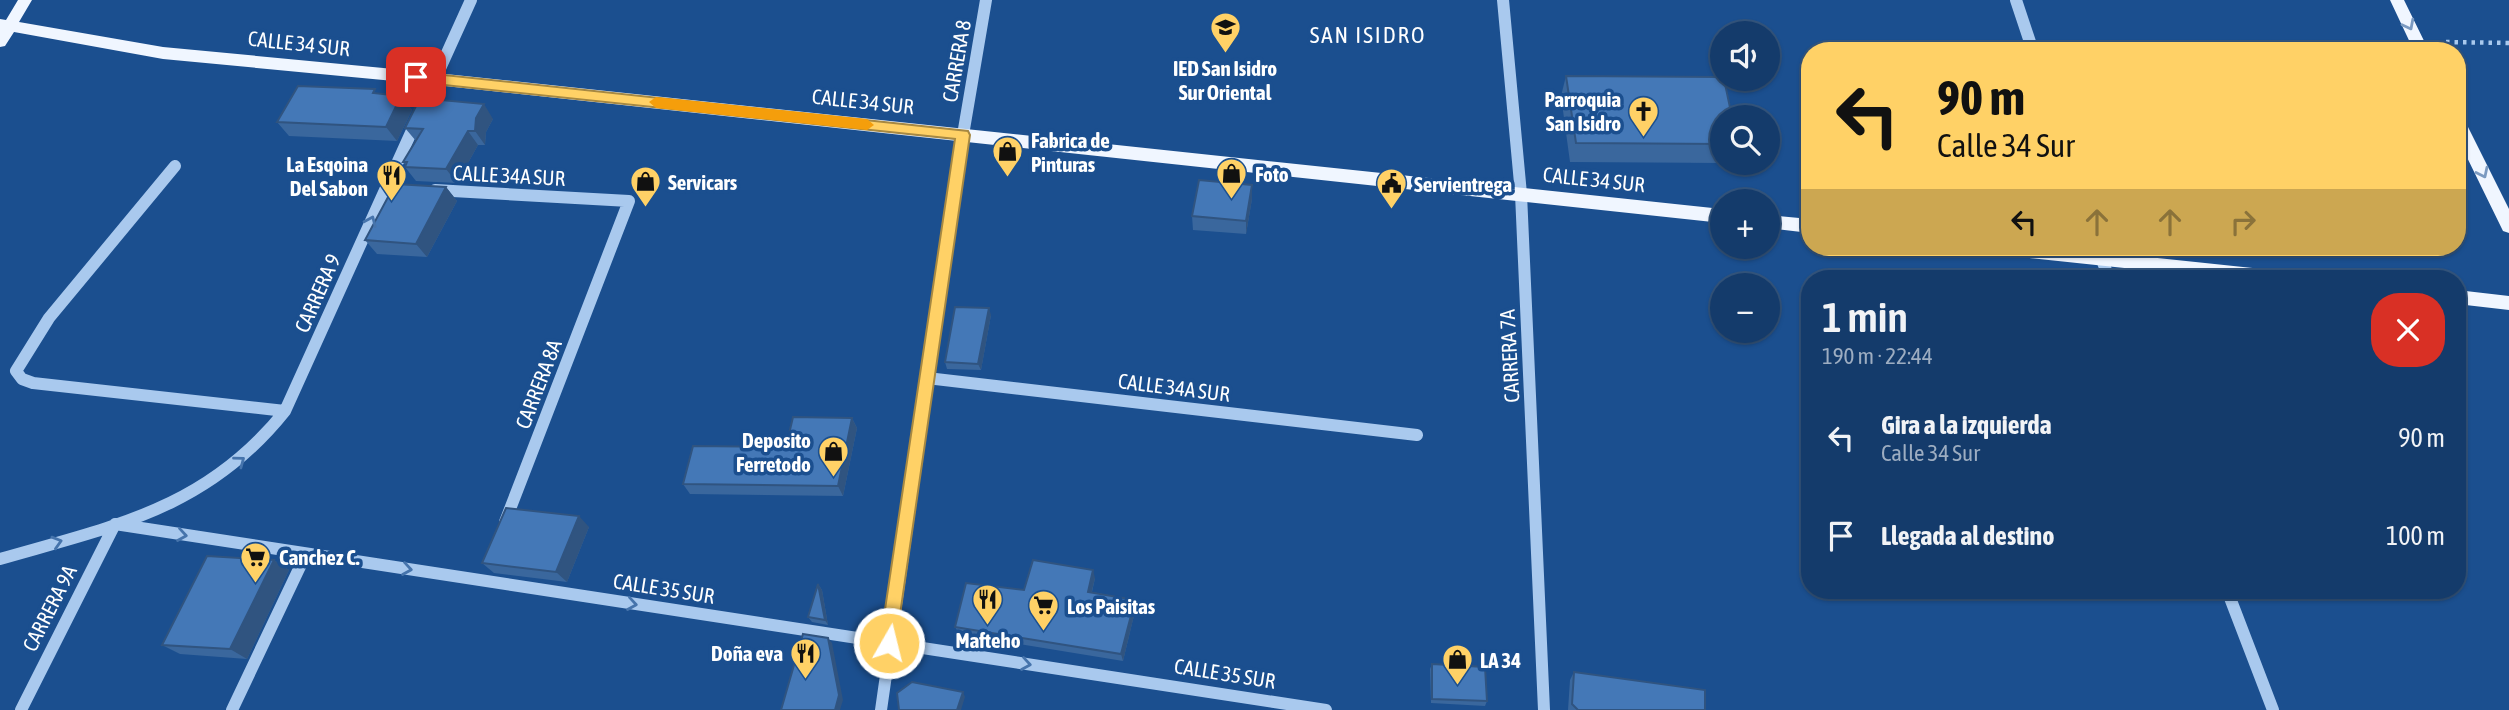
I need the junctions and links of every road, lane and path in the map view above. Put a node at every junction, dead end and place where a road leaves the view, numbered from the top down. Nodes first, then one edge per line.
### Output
1 (25, 0) edge
2 (471, 0) edge
3 (986, 0) edge
4 (1503, 0) edge
5 (2016, 0) edge
6 (2397, 0) edge
7 (5, 25) edge
8 (0, 42) edge
9 (2030, 42) edge
10 (2418, 42) edge
11 (2509, 43) edge
12 (2466, 44) edge
13 (436, 79) junction
14 (963, 135) junction
15 (2466, 139) edge
16 (176, 166) dead end
17 (386, 188) junction
18 (400, 188) edge
19 (427, 190) edge
20 (1521, 194) junction
21 (629, 201) joint
22 (1710, 215) edge
23 (1780, 223) edge
24 (1801, 225) edge
25 (2509, 226) edge
26 (2121, 256) edge
27 (2223, 270) edge
28 (2466, 298) edge
29 (2509, 303) edge
30 (927, 378) junction
31 (285, 411) junction
32 (1417, 435) dead end
33 (115, 524) junction
34 (501, 530) edge
35 (306, 554) junction
36 (0, 559) edge
37 (2230, 599) edge
38 (889, 643) junction
39 (21, 710) edge
40 (232, 710) edge
41 (881, 710) edge
42 (1326, 710) edge
43 (1544, 710) edge
44 (2273, 710) edge

1 - 7 main road
2 - 13 street, CARRERA 9
3 - 14 street, CARRERA 8
4 - 20 street, CARRERA 7A
5 - 9 street
6 -> 10 main road
7 - 8 main road
7 - 13 main road, CALLE 34 SUR
11 - 12 path
13 - 14 main road, CALLE 34 SUR
13 - 17 street, CARRERA 9
14 - 20 main road, CALLE 34 SUR
14 - 30 street, CARRERA 8
15 -> 25 main road
16 - 31 street
17 - 18 street
31 -> 17 street, CARRERA 9
19 - 21 street, CALLE 34A SUR
20 - 22 main road, CALLE 34 SUR
20 - 43 street, CARRERA 7A
21 - 34 street, CARRERA 8A
23 - 24 main road
26 - 27 main road
28 - 29 main road
30 - 32 street, CALLE 34A SUR
30 - 38 street, CARRERA 8
33 -> 31 street, CARRERA 9
33 -> 35 street, CALLE 35 SUR
36 -> 33 street, CALLE 35 SUR
33 - 39 street, CARRERA 9A
35 -> 38 street, CALLE 35 SUR
35 - 40 street
37 - 44 street
38 - 41 street, CARRERA 8
38 -> 42 street, CALLE 35 SUR

